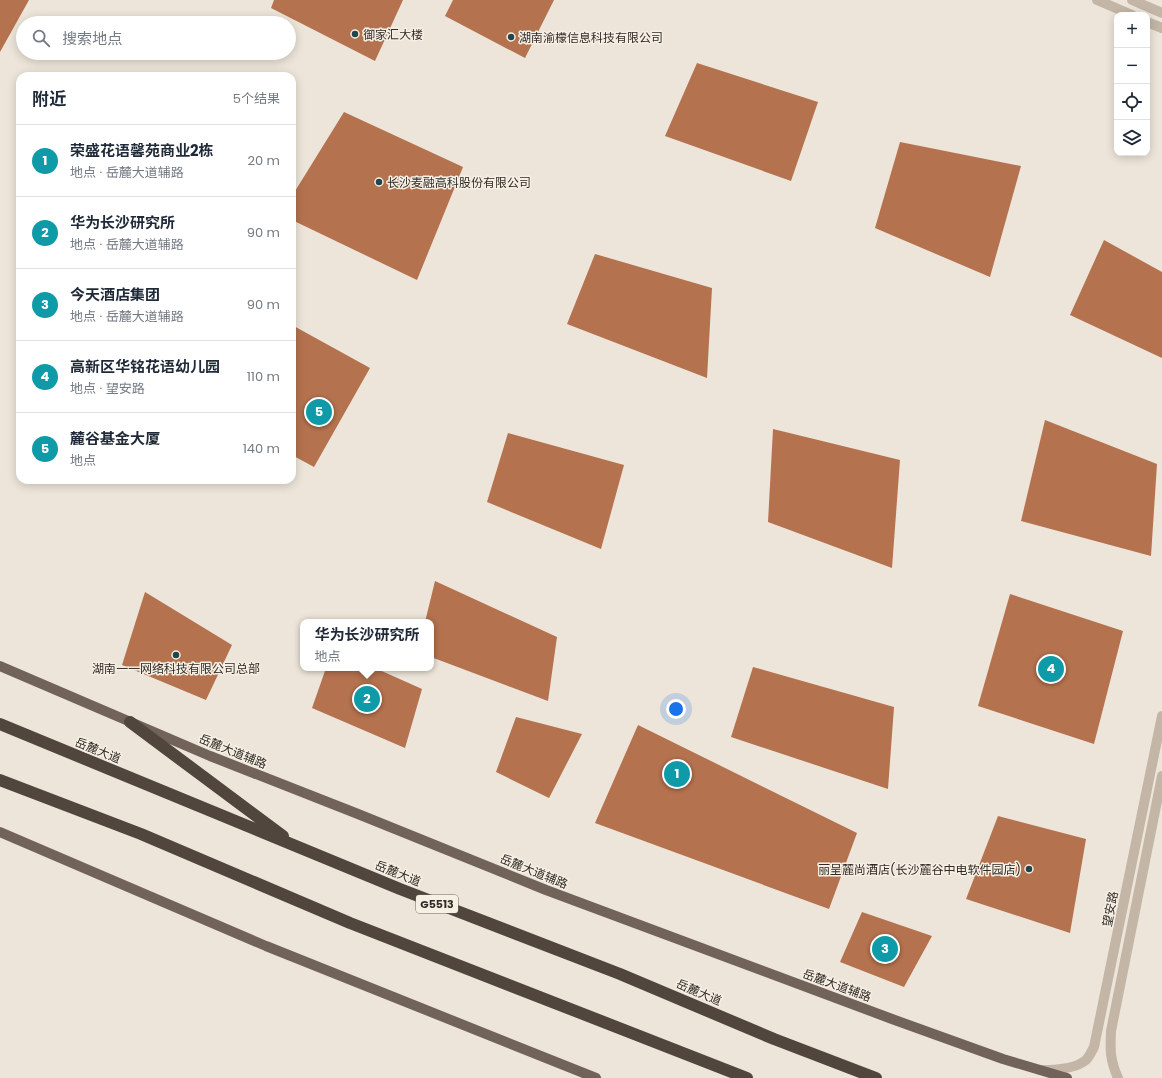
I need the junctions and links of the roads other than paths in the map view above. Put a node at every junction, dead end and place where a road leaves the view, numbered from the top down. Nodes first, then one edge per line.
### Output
1 (1097, 0) edge
2 (1132, 0) edge
3 (1125, 12) edge
4 (1162, 13) edge
5 (1150, 23) edge
6 (1162, 28) edge
7 (0, 666) edge
8 (1162, 716) edge
9 (130, 722) junction
10 (0, 724) edge
11 (1162, 776) edge
12 (0, 780) edge
13 (0, 832) edge
14 (299, 848) junction
15 (1041, 1070) junction
16 (596, 1078) edge
17 (747, 1078) edge
18 (876, 1078) edge
19 (1067, 1078) edge
20 (1118, 1078) edge

1 - 3 street
2 - 4 street
5 - 6 street
7 - 9 main road, 岳麓大道辅路
8 - 15 street, 望安路
9 - 14 highway
9 - 15 main road, 岳麓大道辅路
10 - 14 highway, 岳麓大道 / G5513
11 - 20 street, 望安路
12 - 17 highway
13 - 16 main road
14 - 18 highway, 岳麓大道 / G5513
15 - 19 main road, 岳麓大道辅路

